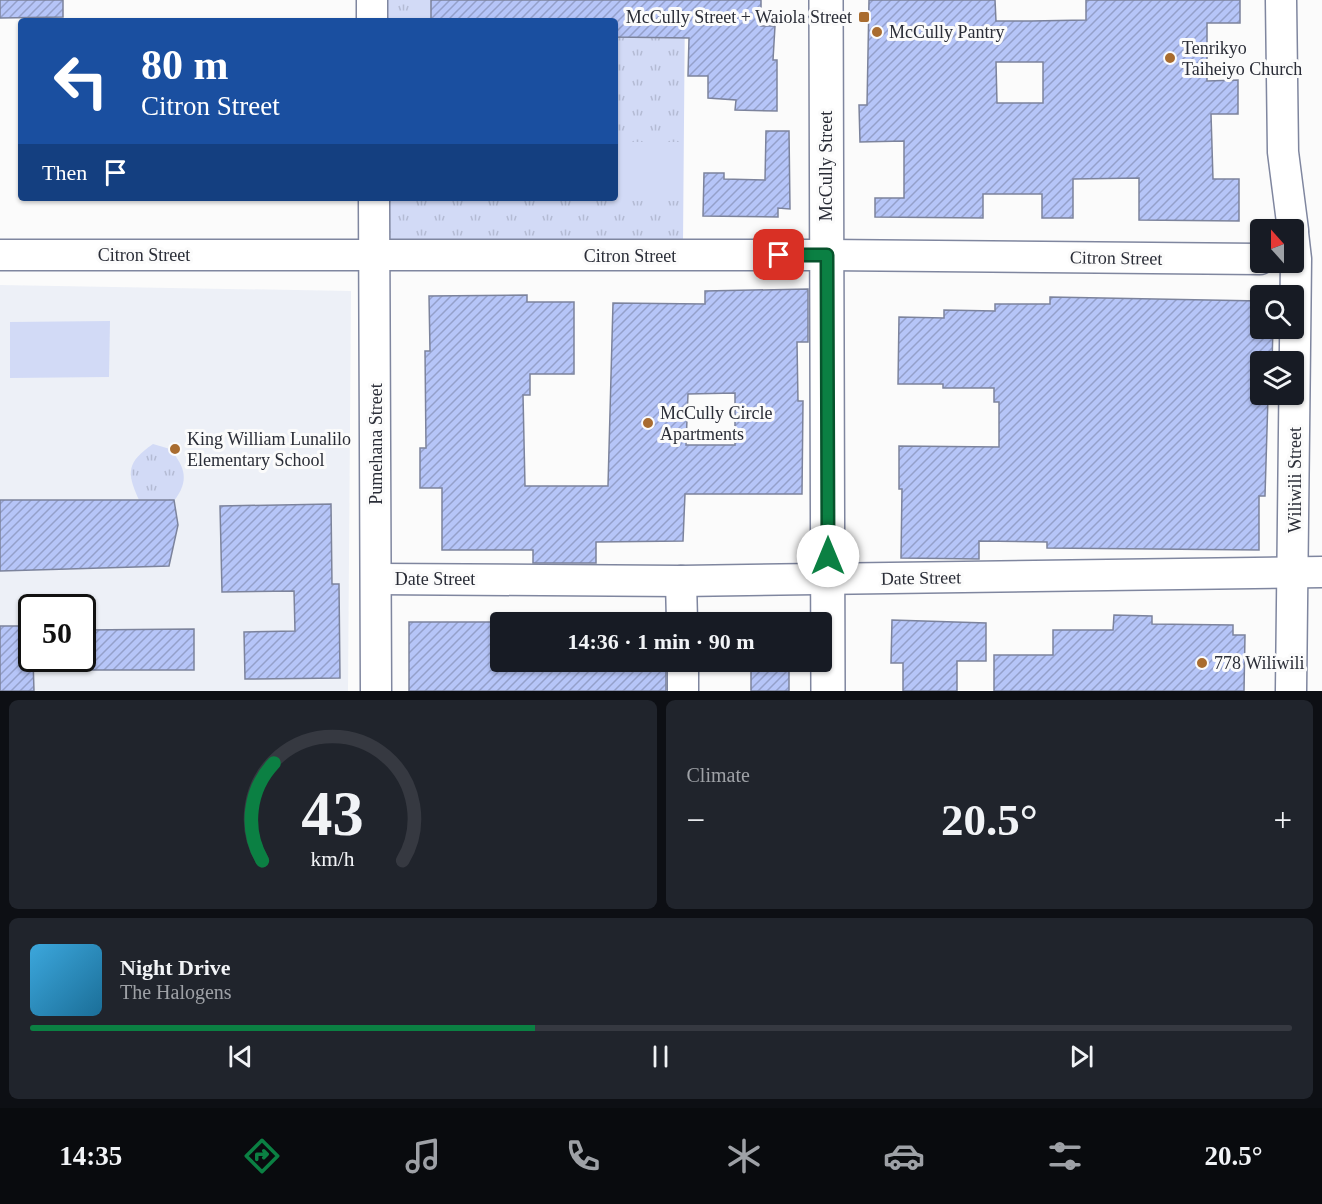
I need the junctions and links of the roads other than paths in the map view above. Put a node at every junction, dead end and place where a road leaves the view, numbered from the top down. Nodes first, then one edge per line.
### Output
1 (372, 0) edge
2 (826, 0) edge
3 (1281, 0) edge
4 (372, 18) edge
5 (374, 201) edge
6 (1294, 219) edge
7 (0, 255) edge
8 (827, 255) junction
9 (375, 256) junction
10 (1250, 259) edge
11 (1300, 273) edge
12 (1308, 572) edge
13 (376, 579) junction
14 (828, 579) junction
15 (681, 581) junction
16 (682, 612) edge
17 (683, 672) edge
18 (376, 691) edge
19 (683, 691) edge
20 (828, 691) edge
21 (1292, 691) edge

1 - 4 street
2 - 8 main road, McCully Street
3 - 6 street, Wiliwili Street
5 - 9 street, Pumehana Street
7 - 9 street, Citron Street
8 - 9 street, Citron Street
8 - 10 street, Citron Street
8 - 14 main road, McCully Street
9 - 13 street, Pumehana Street
11 - 12 street, Wiliwili Street
12 - 14 street, Date Street
12 - 21 street, Wiliwili Street
13 - 15 street, Date Street
13 - 18 street, Pumehana Street
14 - 15 street, Date Street
14 - 20 main road, McCully Street
15 - 16 street
17 - 19 street

